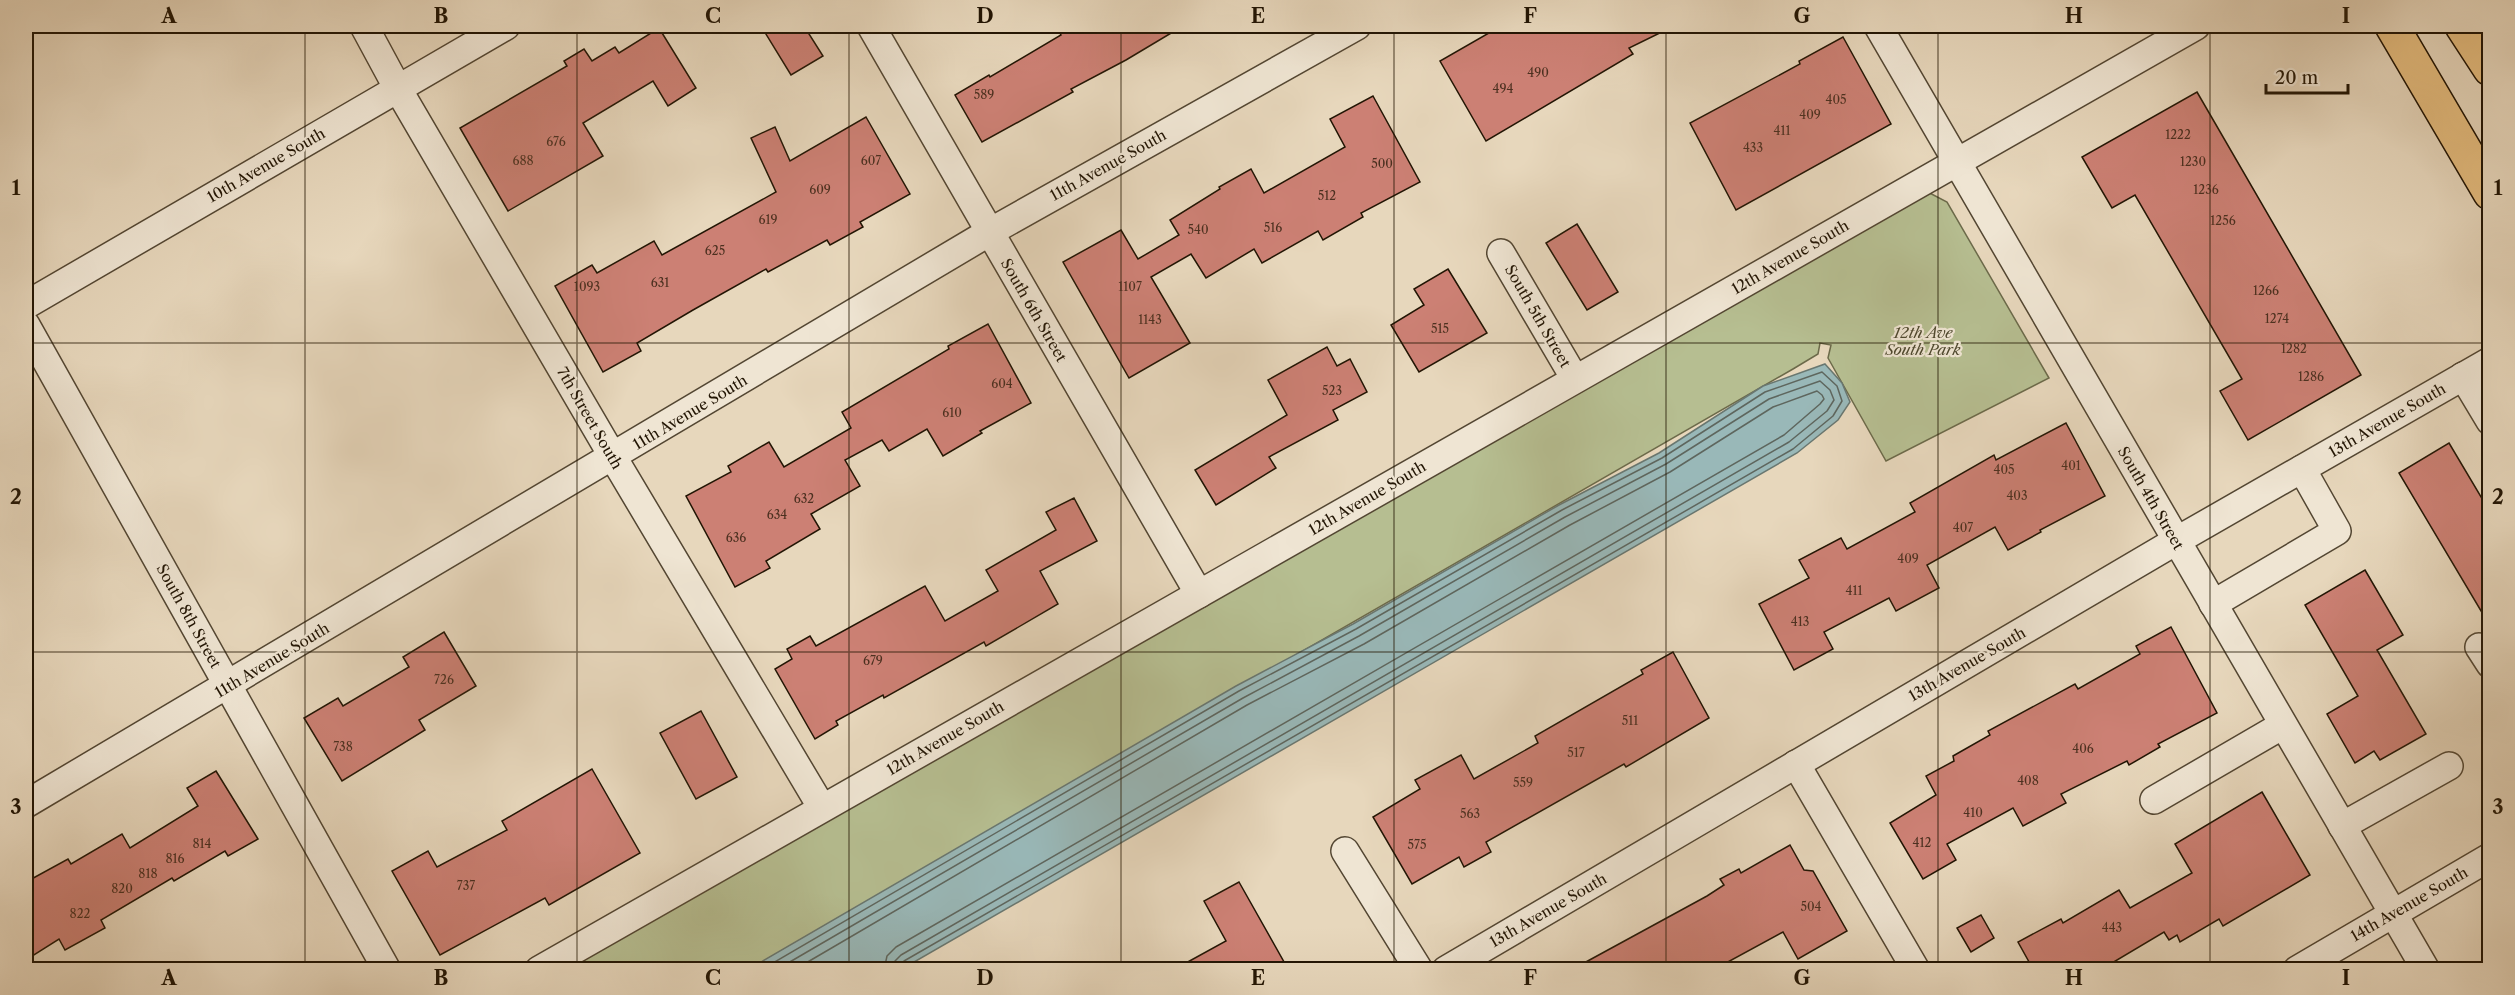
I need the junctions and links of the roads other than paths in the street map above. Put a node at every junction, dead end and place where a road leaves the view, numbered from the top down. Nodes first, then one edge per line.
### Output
1 (364, 26) edge
2 (506, 26) edge
3 (871, 26) edge
4 (1357, 26) edge
5 (1878, 26) edge
6 (2196, 26) edge
7 (2392, 26) edge
8 (2462, 26) edge
9 (2490, 69) edge
10 (398, 88) junction
11 (1957, 161) junction
12 (2490, 193) edge
13 (988, 233) junction
14 (1501, 253) dead end
15 (26, 305) edge
16 (26, 325) edge
17 (2490, 361) edge
18 (2463, 376) junction
19 (1575, 379) junction
20 (2490, 421) edge
21 (613, 457) junction
22 (2302, 470) junction
23 (2176, 542) junction
24 (1199, 594) junction
25 (2213, 604) junction
26 (228, 686) junction
27 (2283, 725) junction
28 (1796, 764) junction
29 (2449, 766) dead end
30 (2154, 800) dead end
31 (26, 804) edge
32 (822, 808) junction
33 (2342, 826) junction
34 (1345, 851) dead end
35 (2490, 857) edge
36 (2394, 913) junction
37 (387, 969) edge
38 (539, 969) edge
39 (1419, 969) edge
40 (1446, 969) edge
41 (1916, 969) edge
42 (2297, 969) edge
43 (2426, 969) edge

1 - 10 street, 7th Street South
2 - 10 street, 10th Avenue South
3 - 13 street, South 6th Street
4 - 13 street, 11th Avenue South
5 - 11 street, South 4th Street
6 - 11 street, 12th Avenue South
7 - 12 main road
8 - 9 main road
10 - 15 street, 10th Avenue South
10 - 21 street, 7th Street South
11 - 19 street, 12th Avenue South
11 - 23 street, South 4th Street
13 - 21 street, 11th Avenue South
13 - 24 street, South 6th Street
14 - 19 street, South 5th Street
16 - 26 street, South 8th Street
17 - 18 street, 13th Avenue South
18 - 20 street
18 - 22 street, 13th Avenue South
19 - 24 street, 12th Avenue South
21 - 26 street, 11th Avenue South
21 - 32 street, 7th Street South
22 - 23 street, 13th Avenue South
22 - 25 street
23 - 25 street, South 4th Street
23 - 28 street, 13th Avenue South
24 - 32 street, 12th Avenue South
25 - 27 street, South 4th Street
26 - 31 street, 11th Avenue South
26 - 37 street, South 8th Street
27 - 30 street
27 - 33 street, South 4th Street
28 - 40 street, 13th Avenue South
28 - 41 street
29 - 33 street
32 - 38 street, 12th Avenue South
33 - 36 street, South 4th Street
34 - 39 street
35 - 36 street, 14th Avenue South
36 - 42 street, 14th Avenue South
36 - 43 street, South 4th Street

